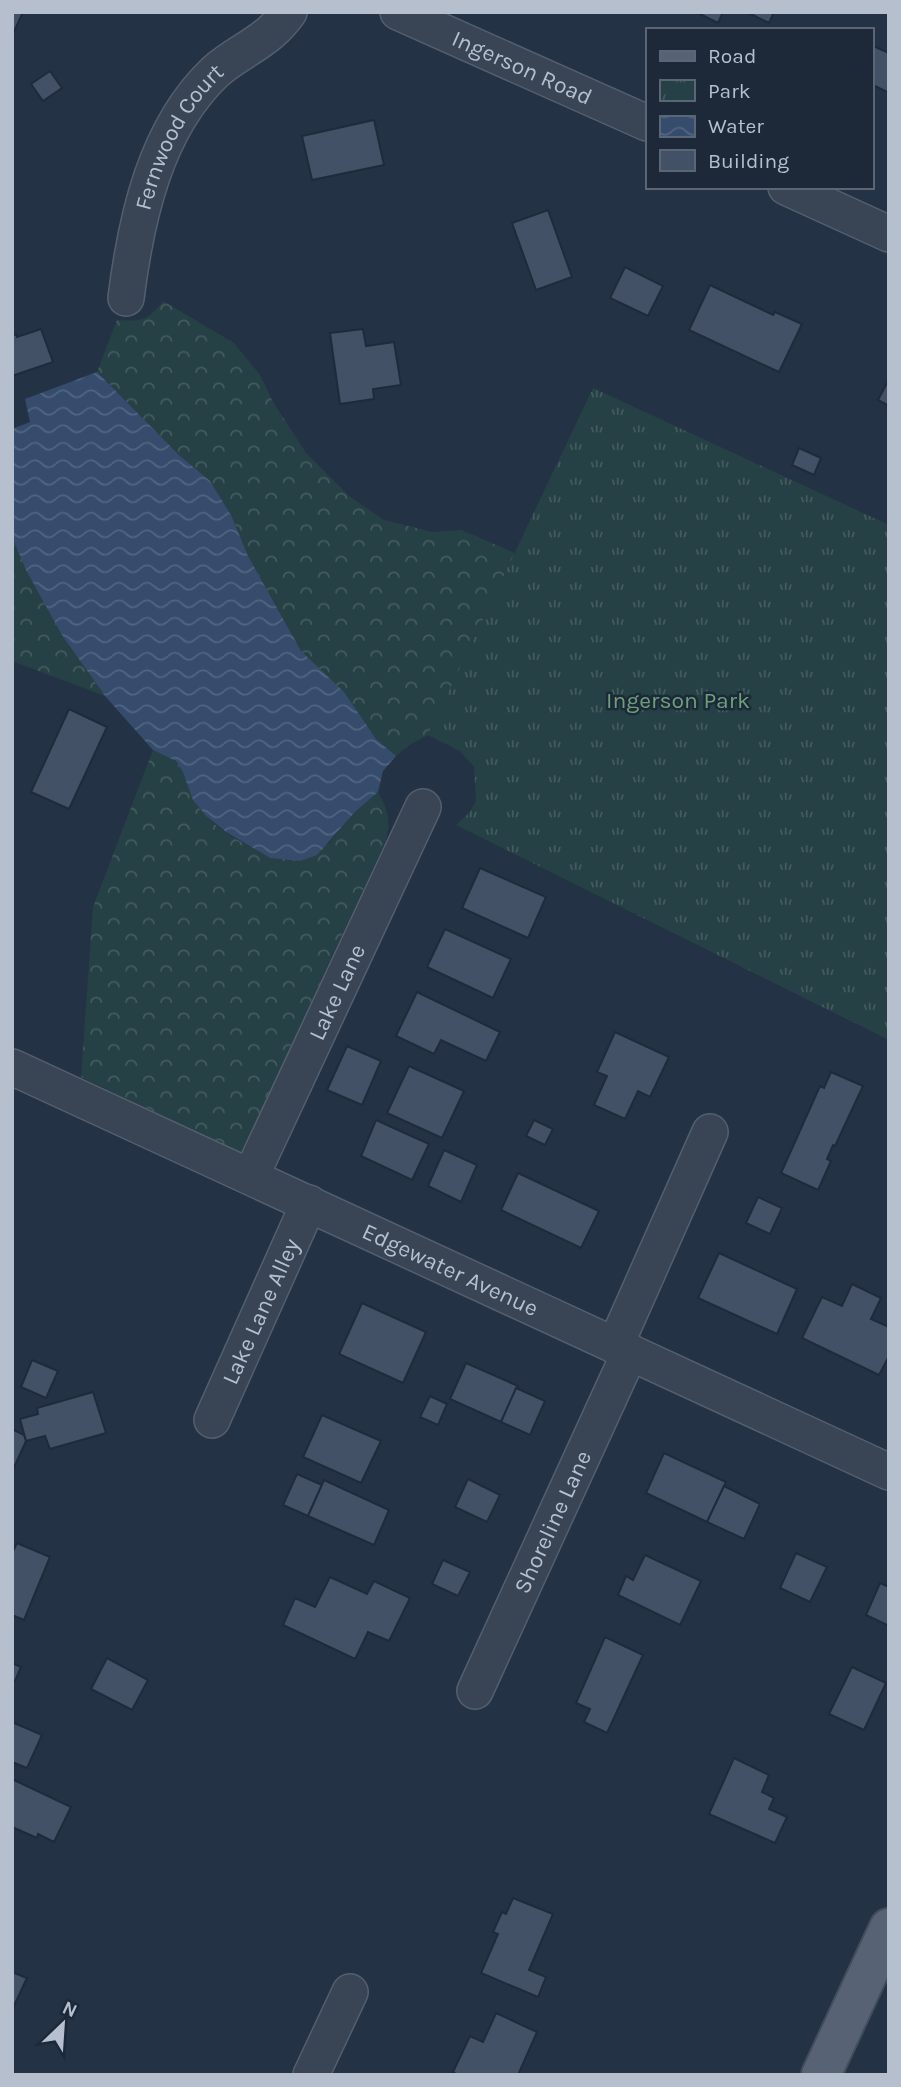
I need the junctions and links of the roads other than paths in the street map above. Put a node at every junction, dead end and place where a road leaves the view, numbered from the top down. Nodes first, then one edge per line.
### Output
1 (289, 12) edge
2 (398, 12) edge
3 (646, 123) edge
4 (790, 189) edge
5 (889, 234) edge
6 (126, 298) dead end
7 (423, 807) dead end
8 (12, 1067) edge
9 (710, 1132) dead end
10 (251, 1176) junction
11 (309, 1203) junction
12 (622, 1349) junction
13 (212, 1420) dead end
14 (889, 1472) edge
15 (475, 1691) dead end
16 (889, 1928) edge
17 (350, 1992) dead end
18 (311, 2075) edge
19 (821, 2075) edge

1 - 6 street, Fernwood Court
2 - 3 street, Ingerson Road
4 - 5 street
7 - 10 street, Lake Lane
8 - 10 street, Edgewater Avenue
9 - 12 street, Shoreline Lane
10 - 11 street, Edgewater Avenue
11 - 12 street, Edgewater Avenue
11 - 13 street, Lake Lane Alley
12 - 14 street, Edgewater Avenue
12 - 15 street, Shoreline Lane
16 - 19 main road
17 - 18 street

